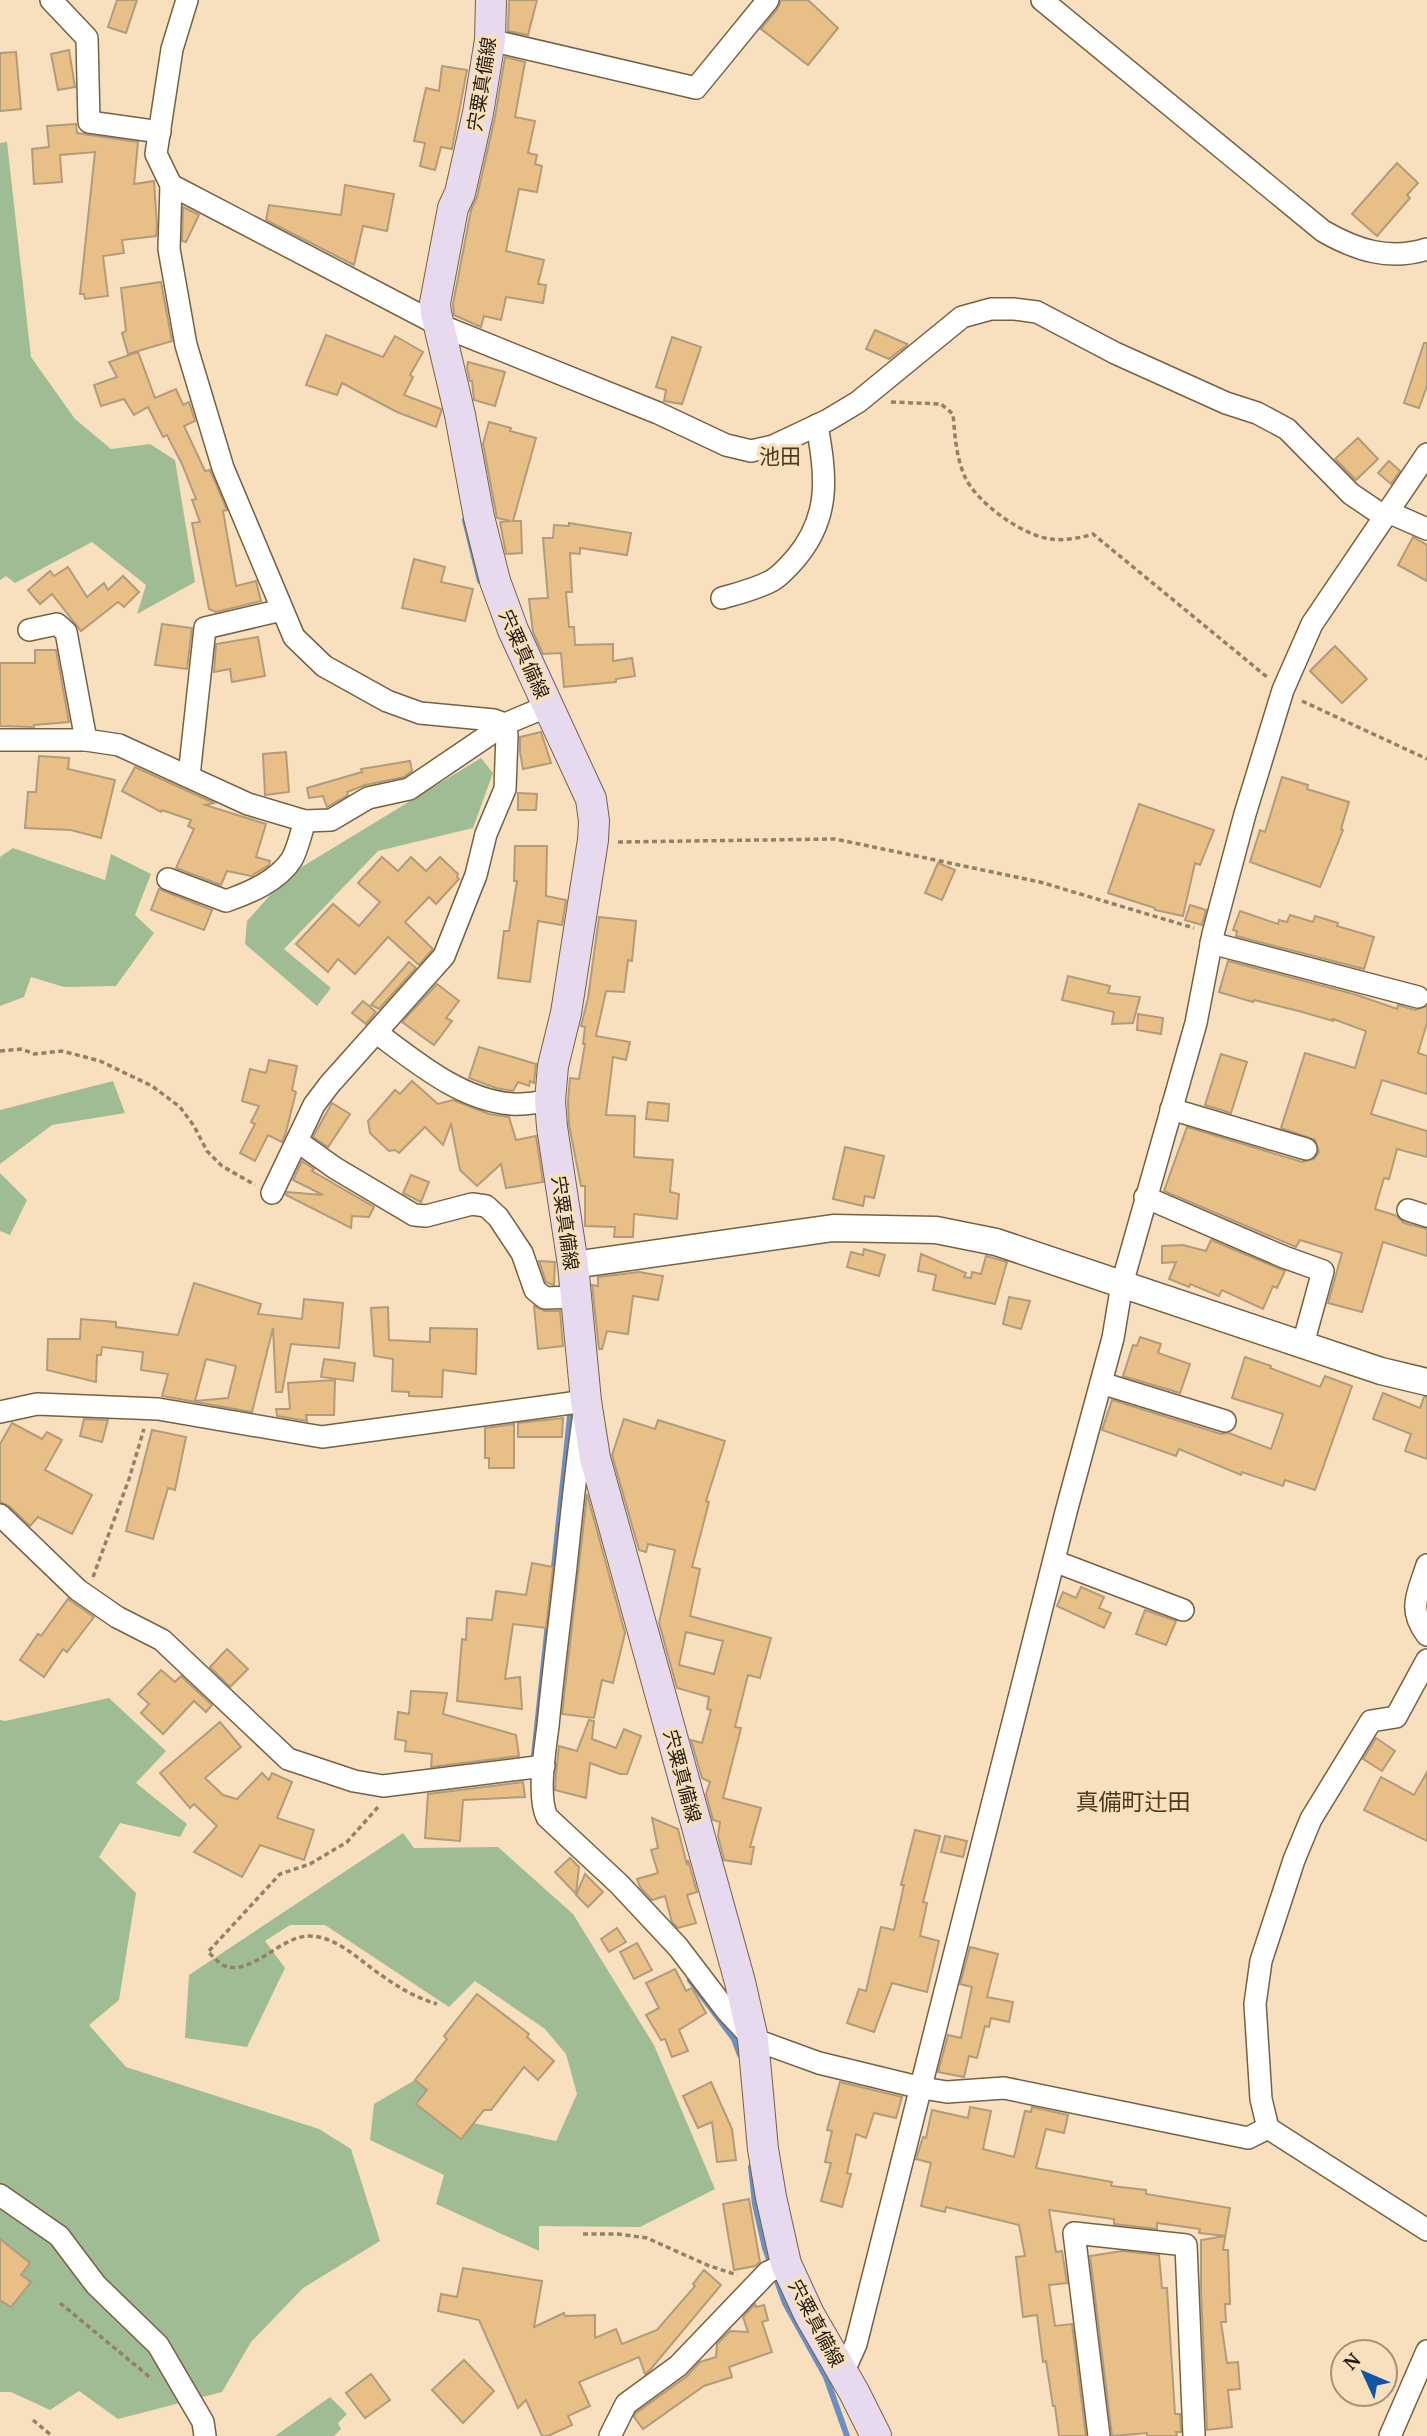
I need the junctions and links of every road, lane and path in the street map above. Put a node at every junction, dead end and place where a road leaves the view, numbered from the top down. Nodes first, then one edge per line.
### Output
1 (51, 0) edge
2 (187, 0) edge
3 (491, 0) edge
4 (768, 0) edge
5 (1042, 0) edge
6 (490, 40) junction
7 (160, 132) junction
8 (170, 185) junction
9 (1427, 249) edge
10 (437, 324) junction
11 (858, 402) junction
12 (817, 425) junction
13 (1427, 454) edge
14 (1386, 515) junction
15 (1427, 530) edge
16 (722, 598) dead end
17 (282, 610) junction
18 (29, 630) dead end
19 (1283, 690) junction
20 (548, 706) junction
21 (505, 724) junction
22 (0, 740) edge
23 (86, 740) junction
24 (1427, 759) edge
25 (188, 776) junction
26 (305, 821) junction
27 (593, 840) junction
28 (167, 879) dead end
29 (1212, 938) junction
30 (1418, 997) dead end
31 (377, 1032) junction
32 (0, 1051) edge
33 (550, 1101) junction
34 (1171, 1109) junction
35 (297, 1141) junction
36 (1306, 1149) dead end
37 (272, 1193) joint
38 (1145, 1197) junction
39 (573, 1265) junction
40 (1122, 1284) junction
41 (569, 1297) junction
42 (1303, 1345) junction
43 (1427, 1382) edge
44 (1101, 1383) junction
45 (576, 1402) junction
46 (151, 1409) junction
47 (2, 1415) edge
48 (1225, 1421) dead end
49 (0, 1515) edge
50 (1054, 1561) junction
51 (1427, 1565) edge
52 (86, 1596) junction
53 (1183, 1610) dead end
54 (1427, 1635) edge
55 (1427, 1660) edge
56 (536, 1767) junction
57 (392, 1784) junction
58 (437, 2004) dead end
59 (753, 2039) junction
60 (922, 2088) junction
61 (1268, 2128) junction
62 (0, 2195) edge
63 (1427, 2230) edge
64 (583, 2234) dead end
65 (773, 2271) junction
66 (60, 2303) dead end
67 (1427, 2351) edge
68 (843, 2373) junction
69 (153, 2379) dead end
70 (33, 2420) dead end
71 (52, 2436) edge
72 (205, 2436) edge
73 (610, 2436) edge
74 (876, 2436) edge
75 (1099, 2436) edge
76 (1195, 2436) edge
77 (1390, 2436) edge

1 - 7 street
2 - 7 street
3 - 6 main road, 宍粟真備線
4 - 6 street
5 - 9 street
6 - 10 main road, 宍粟真備線
7 - 8 street
8 - 10 street
8 - 17 street
10 - 12 street
10 - 20 main road, 宍粟真備線
11 - 12 street
11 - 14 street
11 - 19 path
12 - 16 street
13 - 14 street
14 - 15 street
14 - 19 street
17 - 21 street
17 - 25 street
18 - 23 street
19 - 24 path
19 - 29 street
20 - 21 street
20 - 27 main road, 宍粟真備線
21 - 26 street
21 - 31 street
22 - 23 street
23 - 25 street
25 - 26 street
26 - 28 street
27 - 29 path
27 - 33 main road, 宍粟真備線
29 - 30 street
29 - 34 street
31 - 33 street
31 - 35 street
32 - 37 path
33 - 39 main road, 宍粟真備線
34 - 36 street
34 - 38 street
35 - 37 street
35 - 41 street
38 - 40 street
38 - 42 street
39 - 40 street
39 - 41 main road, 宍粟真備線
40 - 42 street
40 - 44 street
41 - 45 main road, 宍粟真備線
42 - 43 street
44 - 48 street
44 - 50 street
45 - 46 street
45 - 56 street
45 - 59 main road, 宍粟真備線
46 - 47 street
46 - 52 path
49 - 52 street
50 - 53 street
50 - 60 street
51 - 54 street
52 - 57 street
55 - 61 street
56 - 57 street
56 - 59 street
57 - 58 path
59 - 60 street
59 - 65 main road, 宍粟真備線
60 - 61 street
60 - 68 street
61 - 63 street
62 - 72 street
64 - 65 path
65 - 68 main road, 宍粟真備線
65 - 73 street
66 - 69 path
67 - 77 street
68 - 74 main road, 宍粟真備線
70 - 71 path
75 - 76 street

